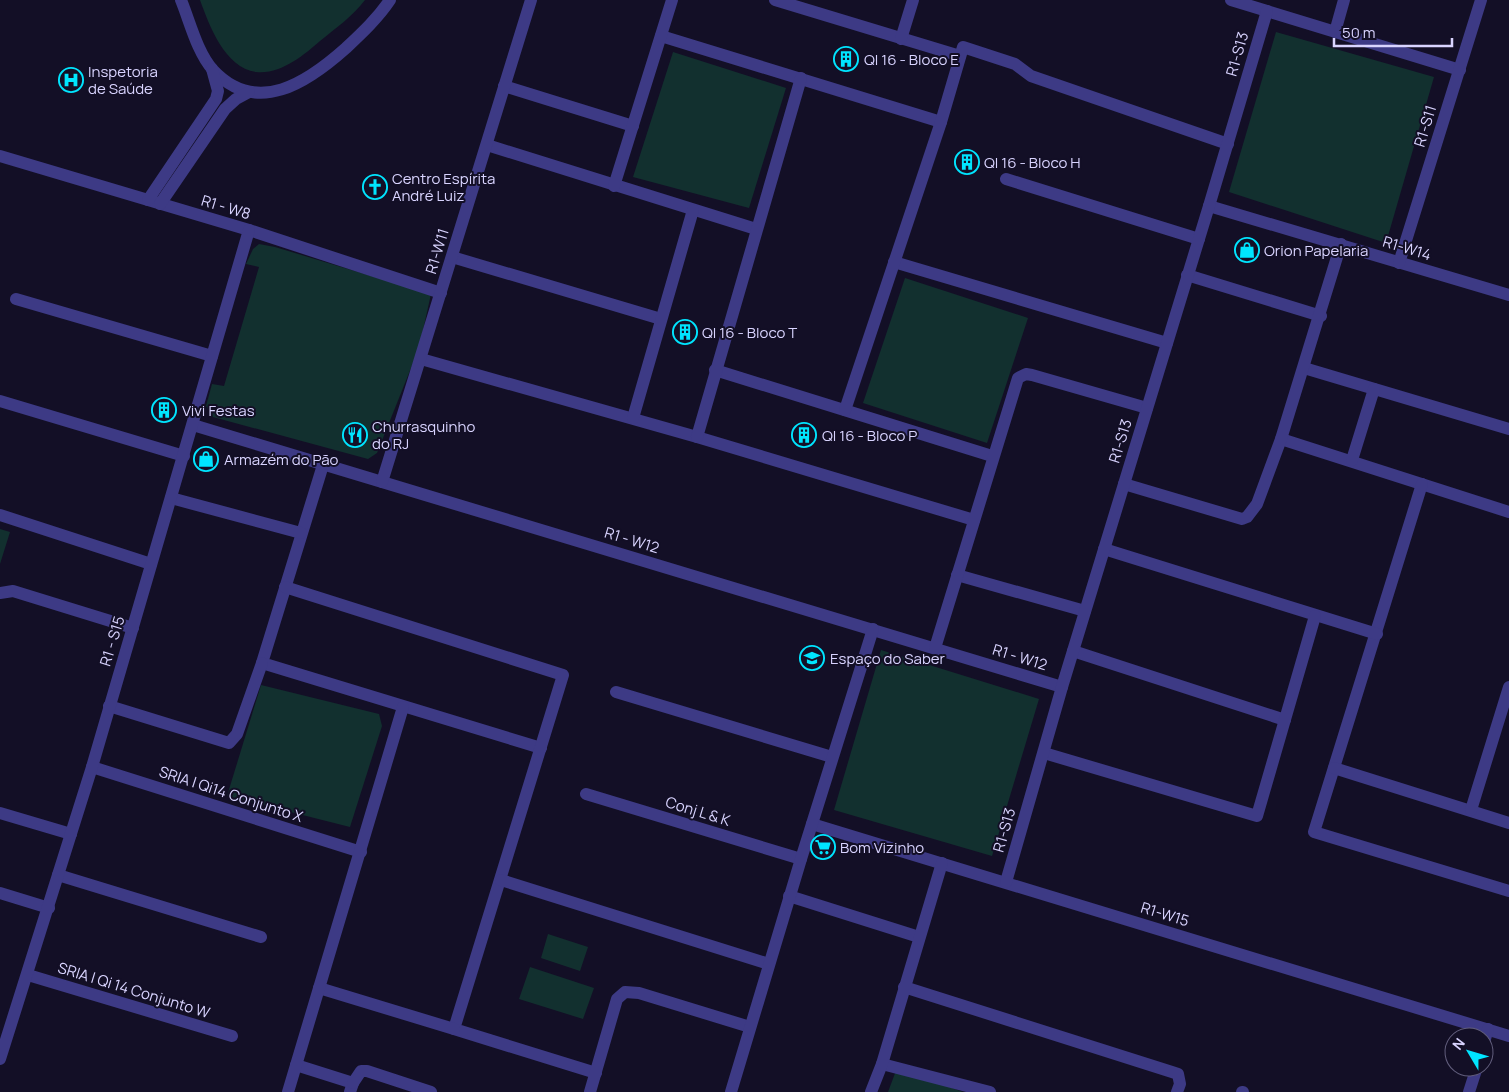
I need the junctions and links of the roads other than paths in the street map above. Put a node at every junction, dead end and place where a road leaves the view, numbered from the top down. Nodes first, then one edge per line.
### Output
1 (181, 0) edge
2 (390, 0) edge
3 (531, 0) edge
4 (672, 0) edge
5 (775, 0) edge
6 (913, 0) edge
7 (1231, 0) edge
8 (1344, 0) edge
9 (1481, 0) edge
10 (1267, 11) junction
11 (1335, 32) junction
12 (662, 36) junction
13 (901, 39) junction
14 (960, 56) junction
15 (212, 69) junction
16 (1460, 70) junction
17 (801, 78) junction
18 (504, 86) junction
19 (248, 92) junction
20 (940, 122) junction
21 (633, 126) junction
22 (1228, 144) junction
23 (487, 145) junction
24 (0, 156) edge
25 (1006, 179) dead end
26 (614, 186) junction
27 (154, 202) junction
28 (1209, 206) junction
29 (693, 210) junction
30 (756, 229) junction
31 (249, 230) junction
32 (1199, 239) junction
33 (1341, 244) junction
34 (452, 256) junction
35 (894, 262) junction
36 (1399, 262) junction
37 (1188, 275) junction
38 (441, 293) junction
39 (1509, 295) edge
40 (16, 299) dead end
41 (1321, 316) junction
42 (661, 319) junction
43 (1166, 343) junction
44 (212, 356) junction
45 (421, 358) junction
46 (1304, 368) junction
47 (715, 370) junction
48 (1374, 389) junction
49 (0, 401) edge
50 (1147, 408) junction
51 (845, 410) junction
52 (633, 418) junction
53 (193, 425) junction
54 (1509, 429) edge
55 (697, 437) junction
56 (1281, 439) junction
57 (184, 456) junction
58 (992, 456) junction
59 (1352, 460) junction
60 (323, 465) junction
61 (382, 482) junction
62 (1124, 484) junction
63 (1422, 484) junction
64 (171, 498) junction
65 (1509, 512) edge
66 (0, 515) edge
67 (974, 520) junction
68 (302, 533) junction
69 (1104, 549) junction
70 (152, 564) junction
71 (957, 575) junction
72 (285, 587) junction
73 (0, 593) edge
74 (1085, 611) junction
75 (1316, 616) junction
76 (133, 628) junction
77 (873, 629) junction
78 (1377, 634) junction
79 (935, 648) junction
80 (1073, 651) junction
81 (262, 663) junction
82 (1062, 687) junction
83 (1509, 687) edge
84 (616, 692) dead end
85 (109, 706) junction
86 (403, 706) junction
87 (1285, 720) junction
88 (541, 748) junction
89 (1044, 753) junction
90 (832, 757) junction
91 (92, 767) junction
92 (1334, 768) junction
93 (586, 794) dead end
94 (1471, 810) junction
95 (0, 813) edge
96 (1509, 822) edge
97 (812, 824) junction
98 (71, 834) junction
99 (361, 852) junction
100 (800, 859) junction
101 (942, 863) junction
102 (58, 875) junction
103 (502, 880) junction
104 (1006, 882) junction
105 (1509, 891) edge
106 (0, 893) edge
107 (789, 896) junction
108 (49, 908) junction
109 (261, 937) dead end
110 (919, 937) junction
111 (769, 964) junction
112 (28, 975) junction
113 (904, 987) junction
114 (319, 988) junction
115 (750, 1027) junction
116 (1481, 1027) edge
117 (454, 1028) junction
118 (1494, 1031) edge
119 (232, 1036) dead end
120 (1509, 1036) edge
121 (0, 1059) edge
122 (882, 1064) junction
123 (296, 1065) junction
124 (596, 1073) junction
125 (1474, 1077) edge
126 (351, 1088) edge
127 (288, 1092) edge
128 (431, 1092) edge
129 (590, 1092) edge
130 (731, 1092) edge
131 (870, 1092) edge
132 (990, 1092) edge
133 (1177, 1092) edge
134 (1469, 1092) edge

1 - 15 street
2 - 19 street
3 - 18 street, R1-W11
4 - 12 street
5 - 13 street
6 - 13 street
7 - 10 street
8 - 11 street
9 - 16 street, R1-S11
10 - 11 street
10 - 22 street, R1-S13
11 - 16 street
12 - 17 street
12 - 21 street
13 - 14 street
14 - 20 street
14 - 22 street
15 - 19 street
15 - 27 street
16 - 36 street, R1-S11
17 - 20 street
17 - 30 street
18 - 21 street
18 - 23 street, R1-W11
19 - 27 street
20 - 35 street
21 - 26 street
22 - 28 street, R1-S13
23 - 26 street
23 - 34 street, R1-W11
24 - 27 street, R1 - W8
25 - 32 street
26 - 29 street
27 - 31 street, R1 - W8
28 - 32 street, R1-S13
28 - 33 street, R1-W14
29 - 30 street
29 - 42 street
30 - 47 street
31 - 38 street, R1 - W8
31 - 44 street, R1 - S15
32 - 37 street, R1-S13
33 - 36 street, R1-W14
33 - 41 street
34 - 38 street, R1-W11
34 - 42 street
35 - 43 street
35 - 51 street
36 - 39 street, R1-W14
37 - 41 street
37 - 43 street, R1-S13
38 - 45 street, R1-W11
40 - 44 street
41 - 46 street
42 - 52 street
43 - 50 street, R1-S13
44 - 53 street, R1 - S15
45 - 52 street
45 - 61 street, R1-W11
46 - 48 street
46 - 56 street
47 - 51 street
47 - 55 street
48 - 54 street
48 - 59 street
49 - 57 street
50 - 58 street
50 - 62 street, R1-S13
51 - 58 street
52 - 55 street
53 - 57 street, R1 - S15
53 - 60 street, R1 - W12
55 - 67 street
56 - 59 street
56 - 62 street
57 - 64 street, R1 - S15
58 - 67 street
59 - 63 street
60 - 61 street, R1 - W12
60 - 68 street
61 - 77 street, R1 - W12
62 - 69 street, R1-S13
63 - 65 street
63 - 78 street
64 - 68 street
64 - 70 street, R1 - S15
66 - 70 street
67 - 71 street
68 - 72 street
69 - 74 street, R1-S13
69 - 75 street
70 - 76 street, R1 - S15
71 - 74 street
71 - 79 street
72 - 81 street
72 - 88 street
73 - 76 street
74 - 80 street, R1-S13
75 - 78 street
75 - 87 street
76 - 85 street, R1 - S15
77 - 79 street, R1 - W12
77 - 90 street
78 - 92 street
79 - 82 street, R1 - W12
80 - 82 street, R1-S13
80 - 87 street
81 - 85 street
81 - 86 street
82 - 89 street, R1-S13
83 - 94 street
84 - 90 street
85 - 91 street, R1 - S15
86 - 88 street
86 - 99 street
87 - 89 street
88 - 103 street
89 - 104 street, R1-S13
90 - 97 street
91 - 98 street, R1 - S15
91 - 99 street, SRIA I Qi14 Conjunto X
92 - 94 street
92 - 105 street
93 - 100 street, Conj L & K
94 - 96 street
95 - 98 street
97 - 100 street
97 - 101 street, R1-W15
98 - 102 street, R1 - S15
99 - 114 street
100 - 107 street
101 - 104 street, R1-W15
101 - 110 street
102 - 108 street, R1 - S15
102 - 109 street
103 - 111 street
103 - 117 street
104 - 116 street, R1-W15
106 - 108 street
107 - 110 street
107 - 111 street
108 - 112 street, R1 - S15
110 - 113 street
111 - 115 street
112 - 119 street, SRIA I Qi 14 Conjunto W
112 - 121 street, R1 - S15
113 - 122 street
113 - 133 street
114 - 117 street
114 - 123 street
115 - 124 street
115 - 130 street
117 - 124 street
118 - 120 street, R1-W15
122 - 131 street
122 - 132 street
123 - 126 street
123 - 127 street
124 - 129 street
125 - 134 street
126 - 128 street

